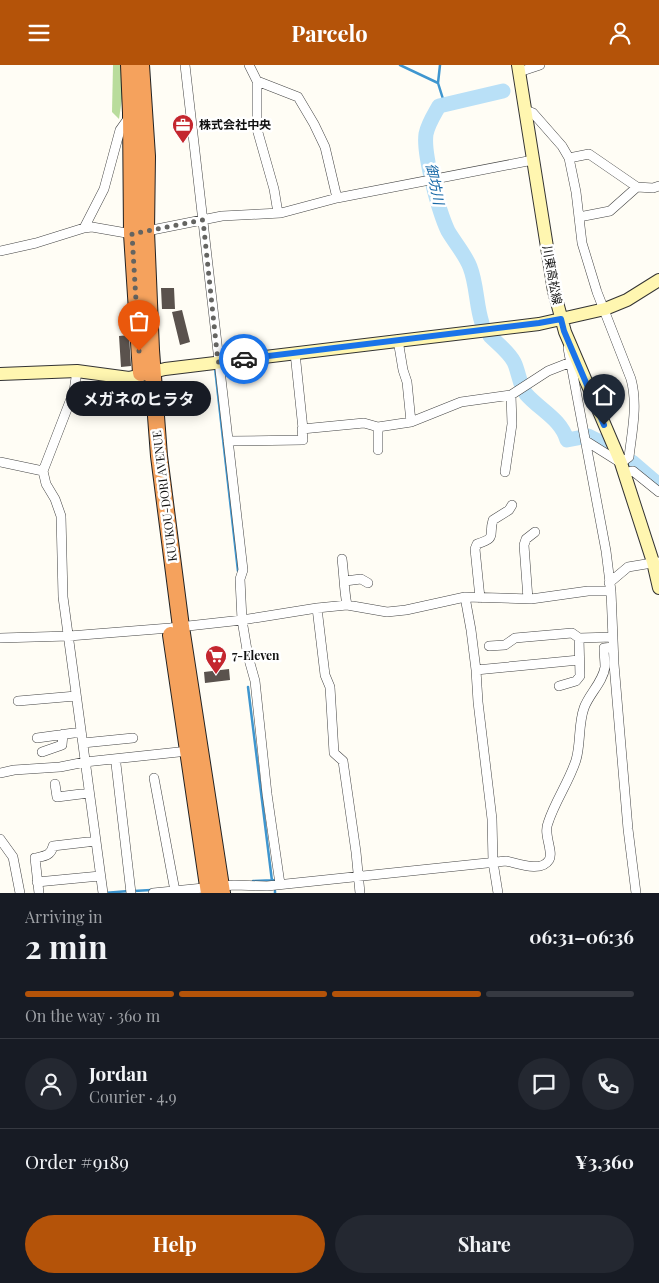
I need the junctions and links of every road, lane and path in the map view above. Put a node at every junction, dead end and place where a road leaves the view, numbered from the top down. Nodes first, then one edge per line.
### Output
1 (129, 65) edge
2 (141, 65) edge
3 (185, 65) edge
4 (249, 65) edge
5 (540, 65) edge
6 (518, 69) edge
7 (257, 81) junction
8 (525, 110) junction
9 (131, 113) junction
10 (569, 158) junction
11 (533, 160) junction
12 (659, 186) edge
13 (637, 187) junction
14 (336, 198) junction
15 (278, 213) junction
16 (579, 217) junction
17 (203, 220) junction
18 (84, 228) junction
19 (139, 233) junction
20 (0, 251) edge
21 (659, 280) edge
22 (604, 309) junction
23 (561, 319) junction
24 (564, 331) junction
25 (398, 340) junction
26 (295, 353) junction
27 (218, 362) junction
28 (571, 362) junction
29 (77, 371) junction
30 (147, 373) junction
31 (0, 374) edge
32 (511, 395) junction
33 (411, 422) junction
34 (378, 427) junction
35 (304, 429) junction
36 (228, 441) junction
37 (586, 441) junction
38 (378, 450) dead end
39 (0, 462) edge
40 (622, 468) junction
41 (43, 471) junction
42 (505, 472) dead end
43 (659, 492) edge
44 (512, 505) dead end
45 (535, 532) dead end
46 (342, 559) dead end
47 (656, 562) edge
48 (345, 581) junction
49 (368, 583) dead end
50 (610, 587) junction
51 (659, 588) edge
52 (464, 597) junction
53 (480, 598) junction
54 (528, 599) junction
55 (347, 605) junction
56 (316, 608) junction
57 (242, 620) junction
58 (175, 627) junction
59 (69, 636) junction
60 (0, 638) edge
61 (579, 638) junction
62 (613, 642) junction
63 (489, 646) dead end
64 (579, 660) junction
65 (476, 670) junction
66 (559, 686) dead end
67 (76, 696) junction
68 (18, 701) dead end
69 (81, 732) junction
70 (63, 735) junction
71 (37, 738) dead end
72 (133, 739) dead end
73 (83, 743) junction
74 (188, 751) junction
75 (42, 752) dead end
76 (85, 762) junction
77 (116, 764) dead end
78 (0, 773) edge
79 (154, 778) dead end
80 (55, 783) dead end
81 (89, 793) junction
82 (0, 839) edge
83 (96, 841) junction
84 (493, 862) junction
85 (100, 876) junction
86 (357, 876) junction
87 (38, 882) junction
88 (279, 887) edge
89 (215, 890) edge
90 (175, 891) junction
91 (20, 893) edge
92 (39, 893) edge
93 (103, 893) edge
94 (131, 893) edge
95 (153, 893) edge
96 (360, 893) edge
97 (498, 893) edge
98 (636, 893) edge

1 - 9 highway, KUUKOU-DORI AVENUE
2 - 19 highway, KUUKOU-DORI AVENUE
3 - 17 street
4 - 7 street
5 - 6 street
6 - 8 street, 川東高松線
7 - 14 street
7 - 15 street
8 - 10 street
8 - 11 street, 川東高松線
9 - 18 street
9 - 19 highway, KUUKOU-DORI AVENUE
10 - 13 street
10 - 16 street
11 - 14 street
11 - 23 street, 川東高松線
12 - 13 street
13 - 16 street
14 - 15 street
15 - 17 street
16 - 22 street
17 - 19 street
17 - 27 street
18 - 19 street
18 - 20 street
19 - 30 highway, KUUKOU-DORI AVENUE
21 - 22 street
22 - 23 street
22 - 40 street
23 - 24 street, 川東高松線
23 - 25 street
24 - 28 street
24 - 40 street, 川東高松線
25 - 26 street
25 - 33 street
26 - 27 street
26 - 35 street
27 - 30 street
27 - 36 street
28 - 32 street
28 - 37 street
29 - 30 street
29 - 31 street
29 - 41 street
30 - 58 highway, KUUKOU-DORI AVENUE
32 - 33 street
32 - 42 street
33 - 34 street
34 - 35 street
34 - 38 street
35 - 36 street
36 - 57 street
37 - 40 street
37 - 50 street
39 - 41 street
40 - 43 street
40 - 47 street, 川東高松線
41 - 59 street
44 - 53 street
45 - 54 street
46 - 48 street
47 - 50 street
47 - 51 street, 川東高松線
48 - 49 street
48 - 55 street
50 - 54 street
50 - 62 street
52 - 53 street
52 - 55 street
52 - 65 street
53 - 54 street
55 - 56 street
56 - 57 street
56 - 86 street
57 - 58 street
57 - 88 street
58 - 59 street
58 - 74 highway, KUUKOU-DORI AVENUE
58 - 89 highway, KUUKOU-DORI AVENUE
59 - 60 street
59 - 67 street
61 - 62 street
61 - 63 street
61 - 64 street
62 - 84 street
62 - 98 street
64 - 65 street
64 - 66 street
65 - 84 street
67 - 68 street
67 - 69 street
69 - 70 street
69 - 73 street
70 - 71 street
70 - 75 street
72 - 73 street
73 - 76 street
74 - 76 street
74 - 89 highway, KUUKOU-DORI AVENUE
76 - 78 street
76 - 81 street
77 - 94 street
79 - 90 street
80 - 81 street
81 - 83 street
82 - 91 street
83 - 85 street
83 - 87 street
84 - 86 street
84 - 97 street
85 - 87 street
85 - 93 street
86 - 88 street
86 - 96 street
87 - 92 street
88 - 89 street
89 - 90 street
90 - 95 street

